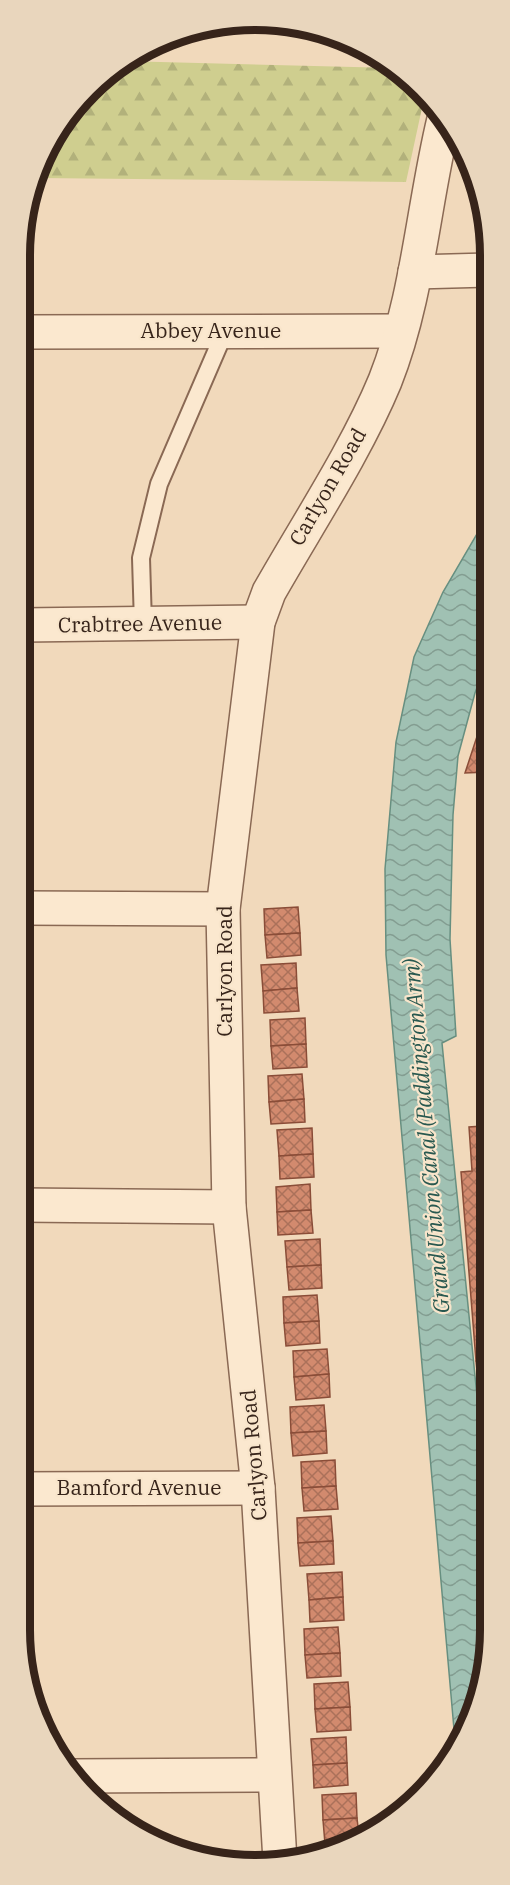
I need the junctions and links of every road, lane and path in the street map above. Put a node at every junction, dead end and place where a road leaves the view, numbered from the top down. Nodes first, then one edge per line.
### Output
1 (446, 137) edge
2 (480, 270) edge
3 (416, 272) junction
4 (225, 331) junction
5 (399, 331) junction
6 (30, 332) edge
7 (258, 622) junction
8 (143, 624) junction
9 (30, 625) edge
10 (30, 908) edge
11 (223, 909) junction
12 (30, 1205) edge
13 (229, 1207) junction
14 (258, 1488) junction
15 (30, 1489) edge
16 (274, 1775) junction
17 (84, 1776) edge
18 (279, 1854) edge

1 - 3 street, Carlyon Road
2 - 3 street
3 - 5 street, Carlyon Road
4 - 5 street, Abbey Avenue
4 - 6 street, Abbey Avenue
4 - 8 lane
5 - 7 street, Carlyon Road
7 - 8 street, Crabtree Avenue
7 - 11 street, Carlyon Road
8 - 9 street, Crabtree Avenue
10 - 11 street
11 - 13 street, Carlyon Road
12 - 13 street
13 - 14 street, Carlyon Road
14 - 15 street, Bamford Avenue
14 - 16 street, Carlyon Road
16 - 17 street
16 - 18 street, Carlyon Road

